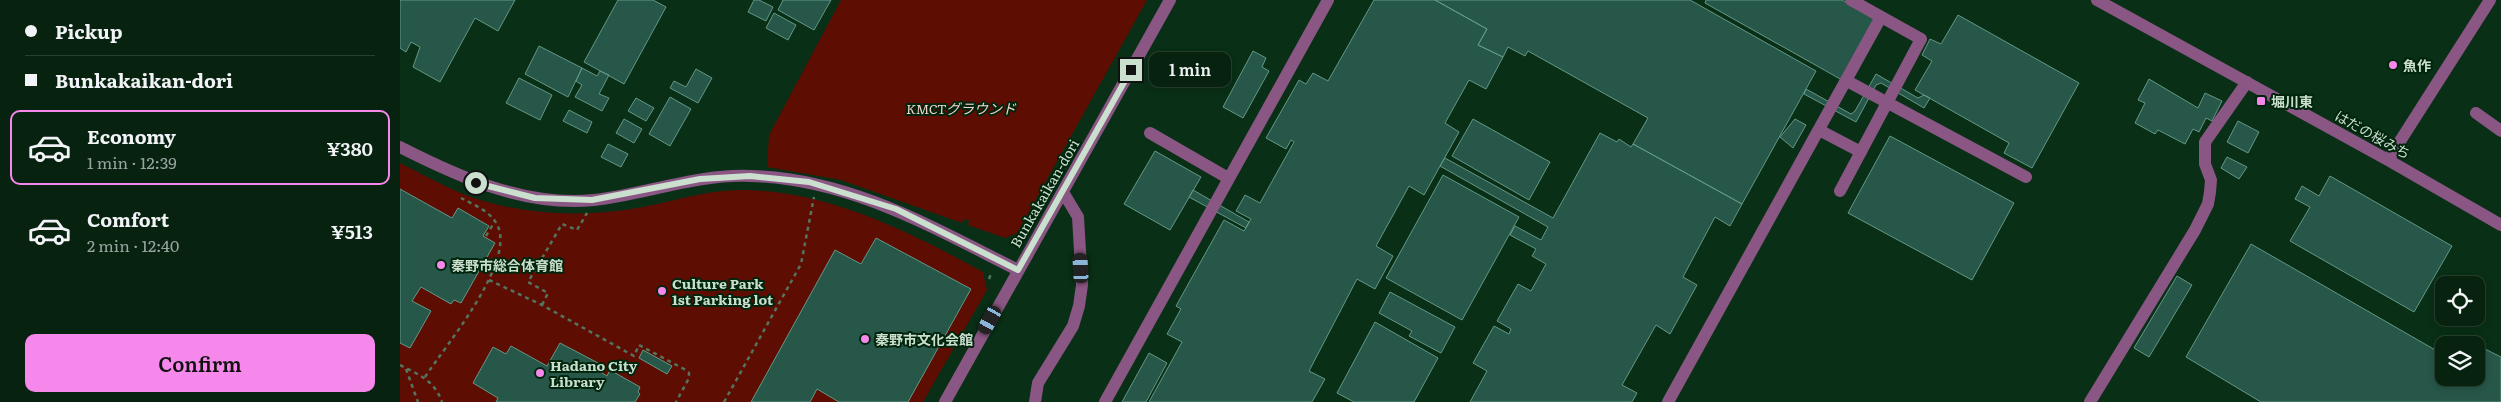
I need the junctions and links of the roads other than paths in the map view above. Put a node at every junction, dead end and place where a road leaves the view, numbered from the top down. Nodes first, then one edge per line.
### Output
1 (1170, 0) edge
2 (1328, 0) edge
3 (1851, 0) edge
4 (2097, 0) edge
5 (2490, 0) edge
6 (1881, 17) junction
7 (1847, 81) junction
8 (2247, 82) junction
9 (1887, 102) junction
10 (2476, 113) dead end
11 (1819, 130) junction
12 (2501, 131) edge
13 (1150, 133) dead end
14 (400, 146) edge
15 (1861, 152) junction
16 (2388, 160) junction
17 (2026, 177) dead end
18 (1228, 178) junction
19 (1840, 191) dead end
20 (1063, 192) junction
21 (2501, 225) edge
22 (1018, 270) junction
23 (945, 402) edge
24 (1035, 402) edge
25 (1105, 402) edge
26 (1668, 402) edge
27 (2090, 402) edge

1 - 20 street, Bunkakaikan-dori
2 - 18 street
3 - 6 street
4 - 8 street, はだの桜みち
5 - 16 street
6 - 7 street
6 - 9 street
7 - 9 street
7 - 11 street
8 - 16 street, はだの桜みち
8 - 27 street
9 - 15 street
9 - 17 street
10 - 12 street
11 - 15 street
11 - 26 street
13 - 18 street
14 - 22 street
15 - 19 street
16 - 21 street, はだの桜みち
18 - 25 street
20 - 22 street, Bunkakaikan-dori
20 - 24 street
22 - 23 street, Bunkakaikan-dori

